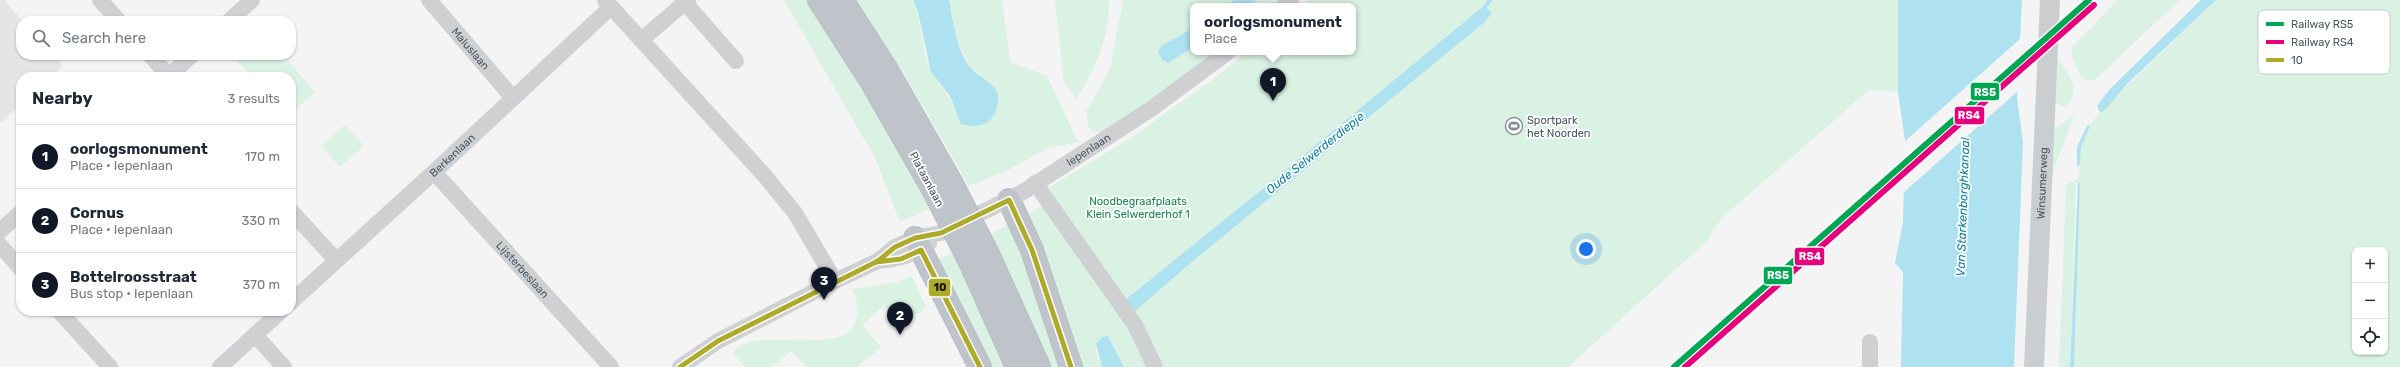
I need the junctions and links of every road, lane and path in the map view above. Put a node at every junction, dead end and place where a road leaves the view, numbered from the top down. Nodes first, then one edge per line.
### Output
1 (100, 0) edge
2 (252, 0) edge
3 (429, 0) edge
4 (819, 0) edge
5 (842, 0) edge
6 (2050, 0) edge
7 (685, 2) edge
8 (608, 3) edge
9 (114, 16) edge
10 (234, 16) edge
11 (641, 40) junction
12 (1224, 55) edge
13 (154, 60) edge
14 (187, 60) edge
15 (736, 61) dead end
16 (165, 72) edge
17 (174, 72) edge
18 (513, 98) junction
19 (434, 172) junction
20 (1035, 184) junction
21 (943, 187) junction
22 (1009, 200) junction
23 (296, 216) edge
24 (16, 217) edge
25 (0, 231) edge
26 (918, 244) junction
27 (0, 245) edge
28 (979, 258) junction
29 (336, 260) junction
30 (16, 263) edge
31 (835, 281) junction
32 (296, 297) edge
33 (64, 316) edge
34 (276, 316) edge
35 (255, 335) junction
36 (1870, 342) dead end
37 (110, 367) edge
38 (220, 367) edge
39 (284, 367) edge
40 (611, 367) edge
41 (680, 367) edge
42 (980, 367) edge
43 (1017, 367) edge
44 (1039, 367) edge
45 (1071, 367) edge
46 (1155, 367) edge
47 (1870, 367) edge
48 (2034, 367) edge

1 - 9 street
2 - 10 street
3 - 18 street, Maluslaan
4 - 21 highway, Plataanlaan
5 - 21 highway, Plataanlaan
6 - 48 main road, Winsumerweg
7 - 11 street
7 - 15 street
8 - 11 street
8 - 18 street, Berkenlaan
11 - 31 street
12 - 20 street, Iepenlaan
13 - 16 street
14 - 17 street
18 - 19 street, Berkenlaan
19 - 29 street, Berkenlaan
19 - 40 street, Lijsterbeslaan
20 - 22 street, Iepenlaan
20 - 46 street
21 - 28 highway, Plataanlaan, bridge
22 - 26 street, Iepenlaan
22 - 45 highway
23 - 29 street
24 - 25 street
26 - 31 street, Iepenlaan
26 - 42 highway
27 - 30 street
28 - 43 highway, Plataanlaan
28 - 44 highway, Plataanlaan
29 - 32 street, Berkenlaan
31 - 41 street, Iepenlaan
33 - 37 street
34 - 35 street
35 - 38 street
35 - 39 street
36 - 47 street

